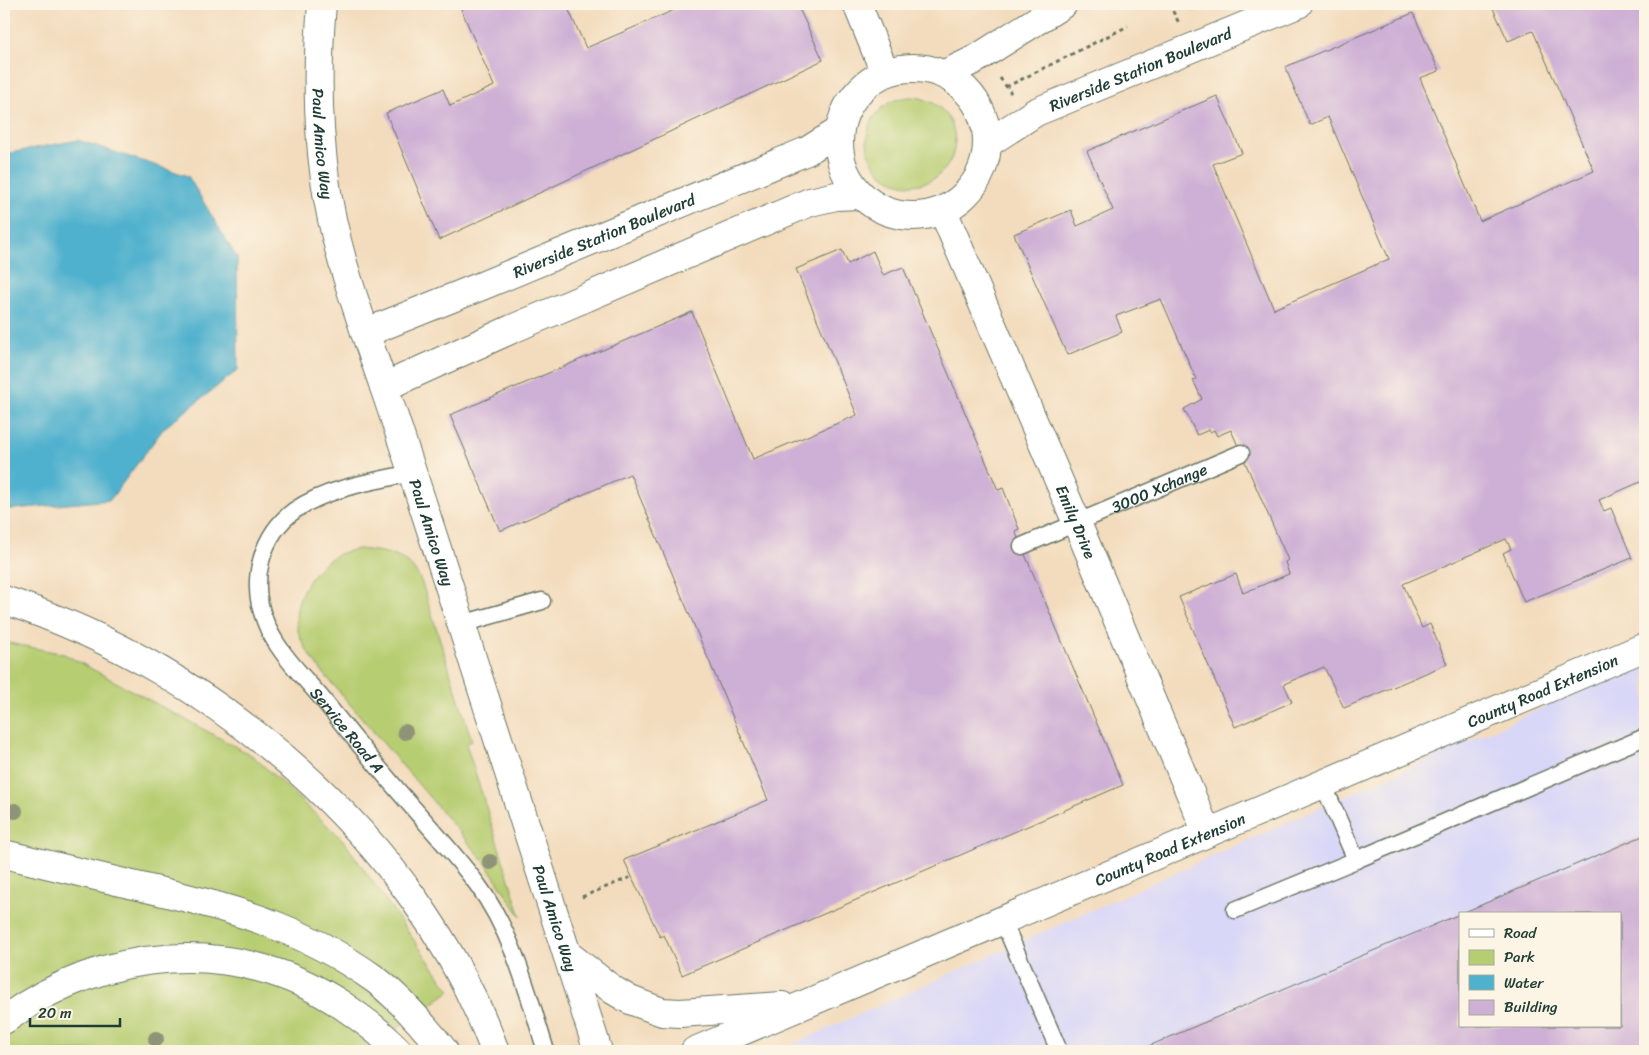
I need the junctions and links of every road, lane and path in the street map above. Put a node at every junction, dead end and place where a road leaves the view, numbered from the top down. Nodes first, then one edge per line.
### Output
1 (322, 4) edge
2 (857, 4) edge
3 (1063, 4) edge
4 (1168, 4) edge
5 (1298, 4) edge
6 (1178, 23) dead end
7 (1128, 26) dead end
8 (885, 73) junction
9 (998, 73) dead end
10 (946, 74) junction
11 (1006, 87) junction
12 (1016, 99) dead end
13 (839, 131) junction
14 (988, 142) junction
15 (860, 196) junction
16 (942, 211) junction
17 (365, 333) junction
18 (384, 387) junction
19 (1241, 453) dead end
20 (412, 473) junction
21 (1077, 523) junction
22 (1022, 546) dead end
23 (4, 600) edge
24 (542, 601) dead end
25 (462, 624) junction
26 (1645, 647) edge
27 (1645, 737) edge
28 (1322, 784) junction
29 (1207, 833) junction
30 (4, 854) edge
31 (1356, 860) junction
32 (631, 877) dead end
33 (582, 898) dead end
34 (1235, 910) dead end
35 (1003, 920) junction
36 (567, 954) junction
37 (800, 1005) junction
38 (14, 1013) edge
39 (1057, 1046) dead end
40 (398, 1051) edge
41 (444, 1051) edge
42 (495, 1051) edge
43 (546, 1051) edge
44 (598, 1051) edge
45 (695, 1051) edge

1 - 17 main road, Paul Amico Way
2 - 8 main road
3 - 10 main road
4 - 6 path
5 - 14 main road, Riverside Station Boulevard
7 - 11 path
8 - 10 main road
8 - 13 main road
9 - 11 path
10 - 14 main road
11 - 12 path
13 - 15 main road
13 - 17 main road, Riverside Station Boulevard
14 - 16 main road
15 - 16 main road
15 - 18 main road
16 - 21 main road, Emily Drive
17 - 18 main road, Paul Amico Way
18 - 20 main road, Paul Amico Way
19 - 21 lane, 3000 Xchange
20 - 25 main road, Paul Amico Way
20 - 43 lane, Service Road A
21 - 22 lane, 3000 Xchange
21 - 29 main road, Emily Drive
23 - 42 main road
24 - 25 lane
25 - 36 main road, Paul Amico Way
26 - 28 main road, County Road Extension
27 - 31 lane
28 - 29 main road, County Road Extension
28 - 31 lane
29 - 35 main road, County Road Extension
30 - 41 main road
31 - 34 lane
32 - 33 path
35 - 37 main road, County Road Extension
35 - 39 lane
36 - 37 main road
36 - 44 main road, Paul Amico Way
37 - 45 main road, County Road Extension
38 - 40 main road

